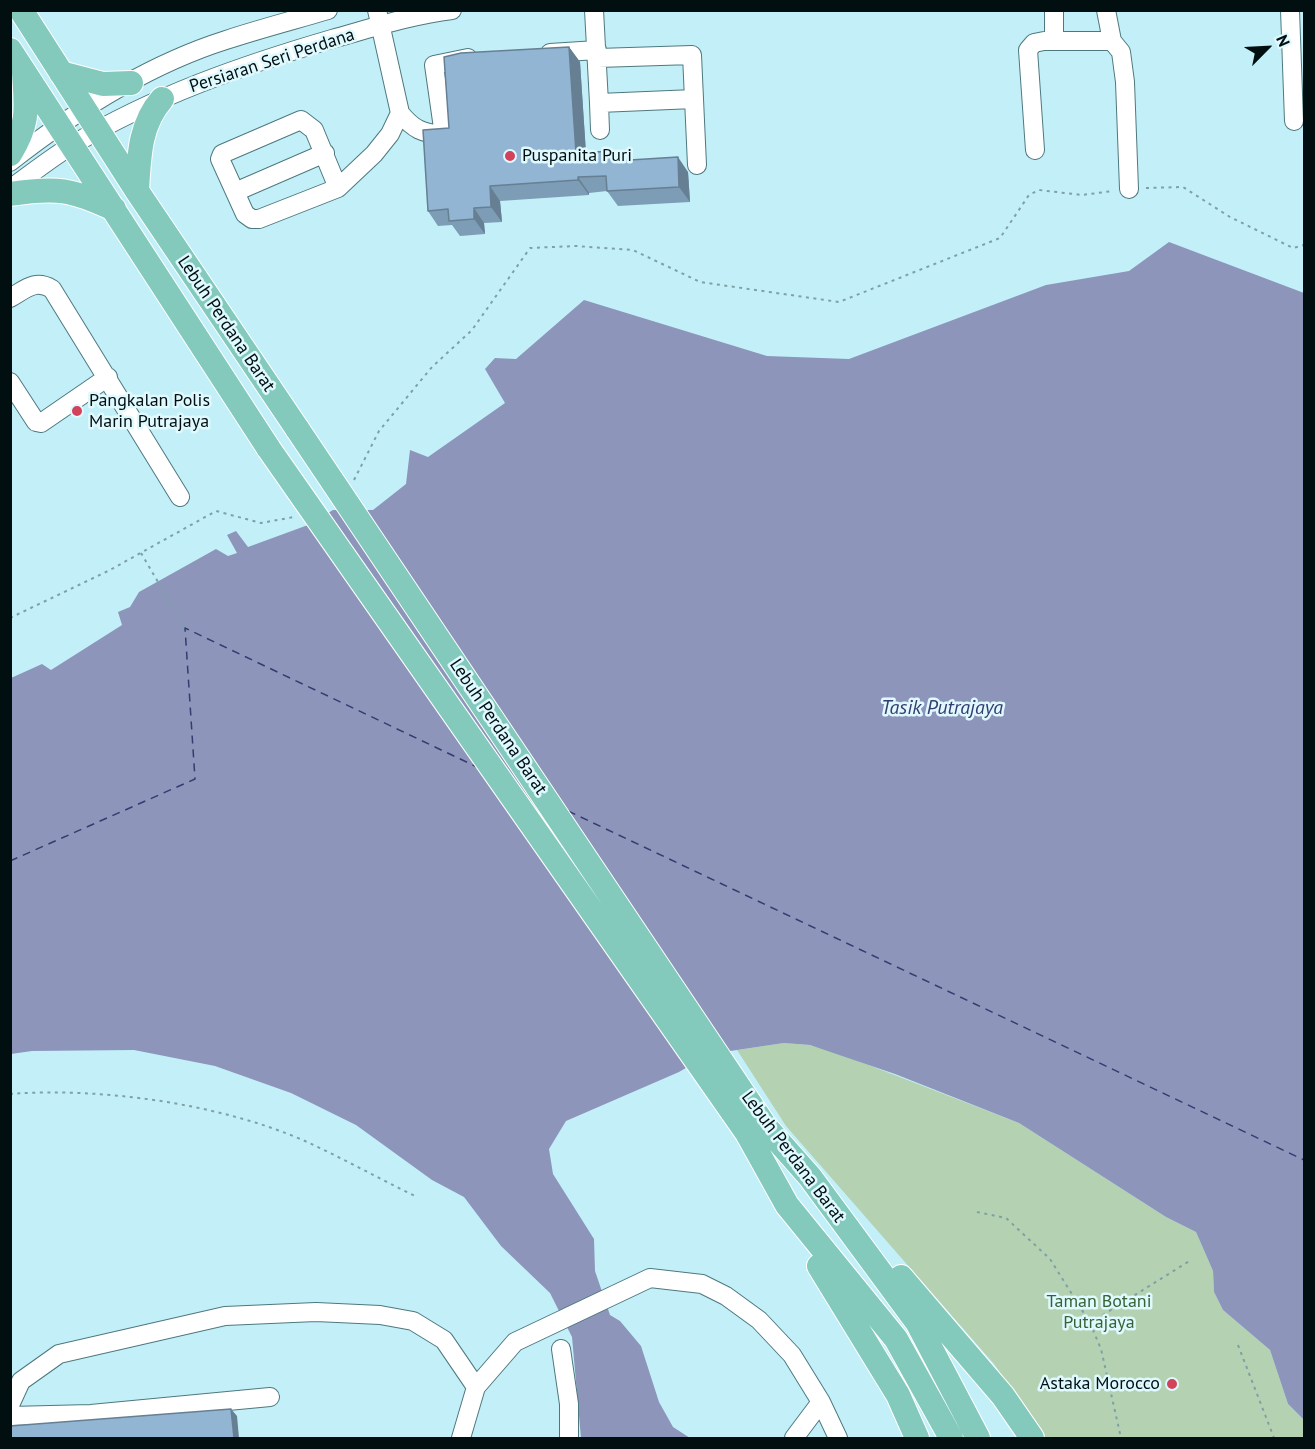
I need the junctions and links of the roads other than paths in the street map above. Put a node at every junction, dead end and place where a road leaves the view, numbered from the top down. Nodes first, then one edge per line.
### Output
1 (21, 10) edge
2 (328, 10) edge
3 (452, 10) edge
4 (594, 10) edge
5 (1054, 10) edge
6 (1106, 10) edge
7 (1290, 10) edge
8 (379, 18) edge
9 (1053, 40) junction
10 (1112, 41) junction
11 (10, 50) edge
12 (528, 54) edge
13 (598, 54) junction
14 (482, 57) edge
15 (23, 70) junction
16 (61, 73) junction
17 (131, 83) junction
18 (162, 99) junction
19 (694, 99) junction
20 (599, 103) junction
21 (84, 108) junction
22 (400, 113) junction
23 (1294, 121) dead end
24 (60, 123) junction
25 (600, 130) dead end
26 (100, 131) junction
27 (73, 144) junction
28 (1035, 150) dead end
29 (325, 153) junction
30 (10, 154) edge
31 (10, 162) edge
32 (697, 165) dead end
33 (338, 188) junction
34 (10, 189) edge
35 (1129, 189) road end
36 (137, 191) junction
37 (235, 192) junction
38 (10, 195) edge
39 (114, 208) junction
40 (10, 298) edge
41 (108, 377) junction
42 (10, 382) edge
43 (180, 498) dead end
44 (756, 1129) junction
45 (810, 1177) junction
46 (787, 1204) junction
47 (561, 1349) dead end
48 (476, 1387) junction
49 (270, 1397) dead end
50 (821, 1402) junction
51 (10, 1405) edge
52 (10, 1416) edge
53 (461, 1438) edge
54 (569, 1438) edge
55 (794, 1438) edge
56 (838, 1438) edge
57 (917, 1438) edge
58 (951, 1438) edge
59 (978, 1438) edge
60 (1032, 1438) edge

1 - 16 main road, Lebuh Perdana Barat
2 - 17 street, Persiaran Seri Perdana
3 - 8 street, Persiaran Seri Perdana
4 - 13 street
5 - 9 street
6 - 10 street
7 - 23 street
8 - 18 street, Persiaran Seri Perdana
8 - 22 street
9 - 10 street
9 - 28 street
10 - 35 street
11 - 15 main road, Lebuh Perdana Barat
12 - 13 street
13 - 19 street
13 - 20 street
14 - 22 street
15 - 24 main road, Lebuh Perdana Barat
15 - 30 main road
16 - 17 main road
16 - 21 main road, Lebuh Perdana Barat
17 - 21 street, Persiaran Seri Perdana
18 - 26 street, Persiaran Seri Perdana
18 - 36 main road
19 - 20 street
19 - 32 street
20 - 25 street
21 - 24 street, Persiaran Seri Perdana
21 - 26 main road, Lebuh Perdana Barat
22 - 33 street
24 - 27 main road, Lebuh Perdana Barat
24 - 31 street, Persiaran Seri Perdana
26 - 27 street, Persiaran Seri Perdana
26 - 36 main road, Lebuh Perdana Barat
27 - 34 street, Persiaran Seri Perdana
27 - 39 main road, Lebuh Perdana Barat
29 - 33 street
29 - 37 street
29 - 37 street
33 - 37 street
36 - 44 main road, Lebuh Perdana Barat, bridge
38 - 39 main road
39 - 44 main road, Lebuh Perdana Barat, bridge
40 - 41 street
41 - 42 street
41 - 43 street
44 - 45 main road, Lebuh Perdana Barat
44 - 46 main road, Lebuh Perdana Barat
45 - 59 main road, Lebuh Perdana Barat
45 - 60 main road
46 - 57 main road
46 - 58 main road, Lebuh Perdana Barat
47 - 54 street
48 - 50 street
48 - 51 street
48 - 53 street
49 - 52 street
50 - 55 street
50 - 56 street

